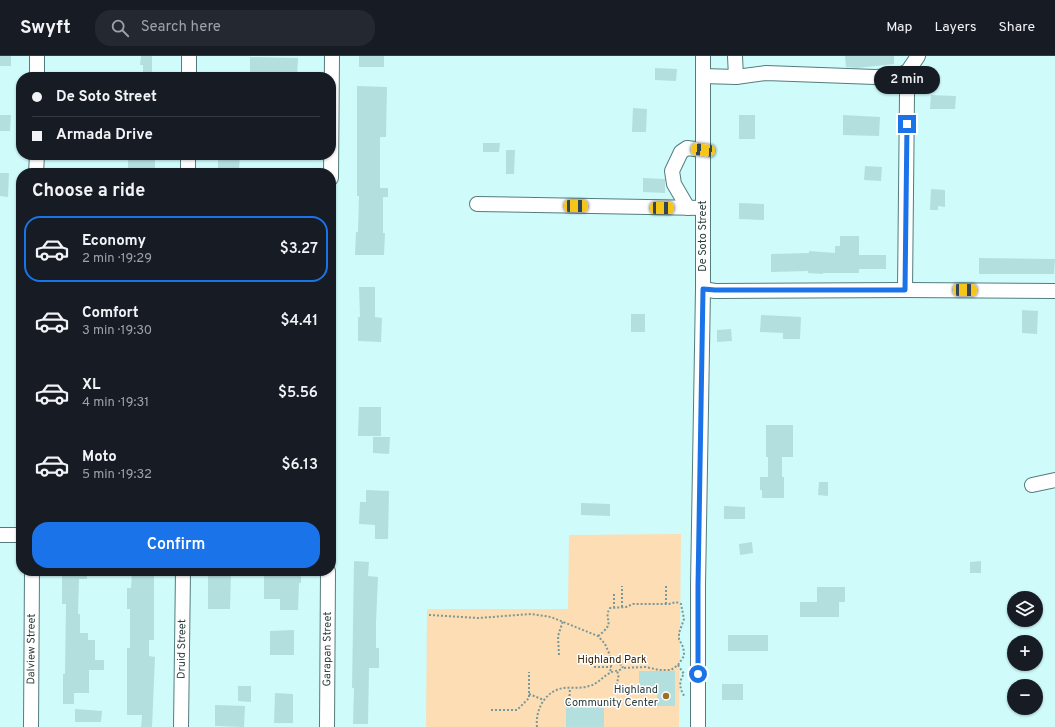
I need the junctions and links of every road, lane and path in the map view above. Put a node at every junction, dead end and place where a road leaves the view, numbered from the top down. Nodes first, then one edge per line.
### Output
1 (38, 56) edge
2 (189, 56) edge
3 (332, 56) edge
4 (704, 56) edge
5 (735, 56) edge
6 (918, 56) edge
7 (37, 72) edge
8 (189, 72) edge
9 (332, 72) edge
10 (703, 76) junction
11 (736, 77) junction
12 (907, 94) dead end
13 (703, 150) junction
14 (477, 204) dead end
15 (688, 208) junction
16 (703, 208) junction
17 (703, 289) junction
18 (905, 290) junction
19 (1055, 291) edge
20 (1055, 480) edge
21 (1032, 485) dead end
22 (0, 535) edge
23 (16, 535) edge
24 (32, 576) edge
25 (183, 576) edge
26 (328, 576) edge
27 (622, 586) dead end
28 (666, 586) dead end
29 (614, 594) dead end
30 (666, 604) junction
31 (614, 607) junction
32 (622, 607) junction
33 (429, 615) dead end
34 (563, 621) junction
35 (598, 636) junction
36 (559, 655) dead end
37 (612, 660) junction
38 (678, 665) junction
39 (594, 667) dead end
40 (611, 667) junction
41 (623, 668) junction
42 (617, 671) junction
43 (529, 672) dead end
44 (610, 672) junction
45 (680, 684) junction
46 (685, 684) dead end
47 (570, 688) junction
48 (616, 689) dead end
49 (529, 694) junction
50 (544, 700) junction
51 (570, 704) dead end
52 (685, 704) dead end
53 (491, 710) dead end
54 (31, 727) edge
55 (181, 727) edge
56 (327, 727) edge
57 (537, 727) edge
58 (698, 727) edge

1 - 7 street
2 - 8 street
3 - 9 street
4 - 10 street, De Soto Street
5 - 11 street
6 - 11 street
10 - 11 street
10 - 13 street, De Soto Street
12 - 18 street
13 - 15 street
13 - 16 street, De Soto Street
14 - 15 street
15 - 16 street
16 - 17 street, De Soto Street
17 - 18 street
17 - 58 street, De Soto Street
18 - 19 street
20 - 21 street
22 - 23 street
24 - 54 street, Dalview Street
25 - 55 street, Druid Street
26 - 56 street, Garapan Street
27 - 32 path
28 - 30 path
29 - 31 path
30 - 32 path
30 - 38 path
31 - 32 path
31 - 35 path
33 - 34 path
34 - 35 path
34 - 36 path
35 - 37 path
37 - 40 path
37 - 41 path
38 - 41 path
38 - 45 path
39 - 40 path
40 - 44 path
41 - 42 path
42 - 44 path
42 - 48 path
43 - 49 path
44 - 47 path
45 - 46 path
45 - 52 path
47 - 50 path
47 - 51 path
49 - 50 path
49 - 53 path
50 - 57 path

